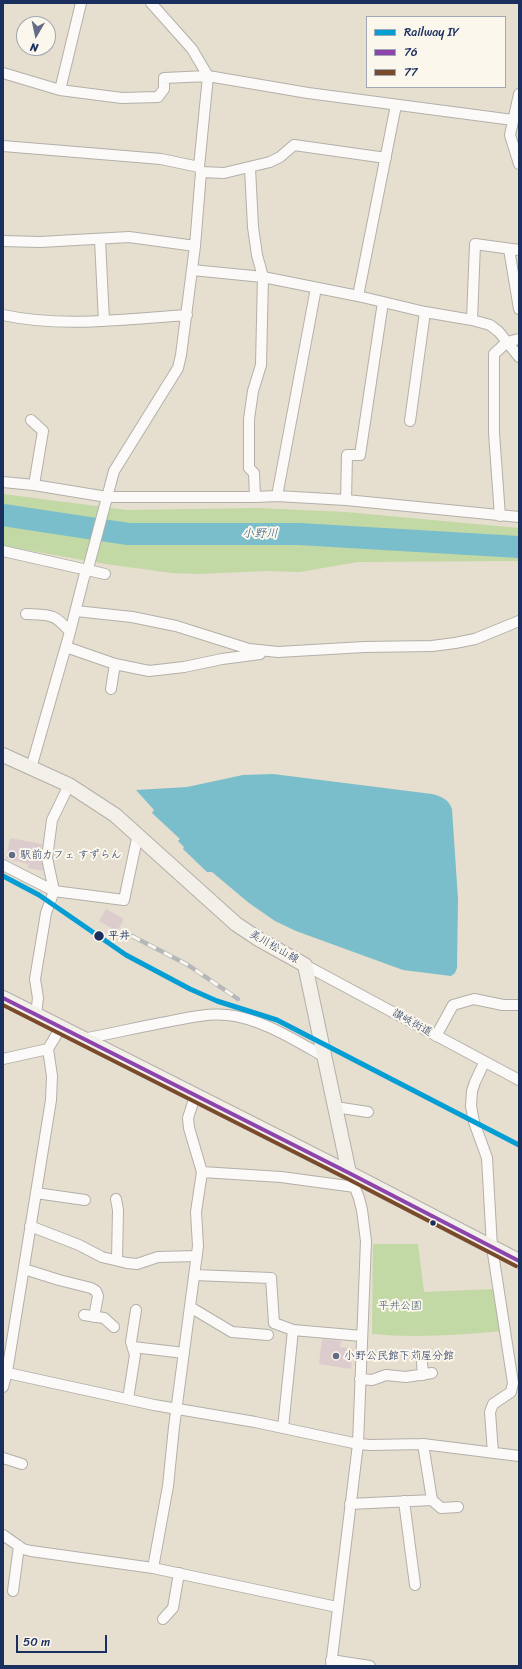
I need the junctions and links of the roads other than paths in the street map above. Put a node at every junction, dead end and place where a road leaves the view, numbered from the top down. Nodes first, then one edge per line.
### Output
1 (81, 3) edge
2 (151, 3) edge
3 (3, 73) edge
4 (208, 76) junction
5 (60, 90) junction
6 (519, 94) edge
7 (396, 105) junction
8 (513, 120) junction
9 (3, 146) edge
10 (386, 158) junction
11 (519, 164) edge
12 (250, 168) junction
13 (200, 169) junction
14 (100, 240) junction
15 (3, 241) edge
16 (195, 246) junction
17 (514, 249) edge
18 (192, 270) junction
19 (264, 277) junction
20 (316, 288) junction
21 (358, 296) junction
22 (383, 302) junction
23 (519, 309) edge
24 (426, 312) junction
25 (3, 315) edge
26 (187, 315) junction
27 (472, 320) junction
28 (104, 321) junction
29 (519, 339) edge
30 (506, 342) junction
31 (519, 357) edge
32 (31, 420) dead end
33 (410, 421) dead end
34 (3, 482) edge
35 (34, 485) junction
36 (277, 496) junction
37 (255, 497) junction
38 (107, 500) junction
39 (346, 500) junction
40 (500, 516) junction
41 (519, 517) edge
42 (3, 551) edge
43 (89, 567) junction
44 (105, 574) dead end
45 (76, 611) junction
46 (26, 614) dead end
47 (519, 621) edge
48 (70, 632) junction
49 (66, 647) junction
50 (278, 652) junction
51 (116, 664) junction
52 (111, 689) dead end
53 (3, 755) edge
54 (31, 768) junction
55 (69, 785) junction
56 (138, 834) junction
57 (3, 865) edge
58 (54, 891) junction
59 (305, 965) junction
60 (3, 998) edge
61 (519, 1005) edge
62 (36, 1014) junction
63 (61, 1028) junction
64 (436, 1036) junction
65 (83, 1039) junction
66 (48, 1049) junction
67 (325, 1057) junction
68 (3, 1059) edge
69 (484, 1063) junction
70 (519, 1080) edge
71 (195, 1096) junction
72 (335, 1107) junction
73 (368, 1112) dead end
74 (202, 1172) junction
75 (349, 1173) junction
76 (355, 1187) junction
77 (36, 1193) junction
78 (116, 1199) dead end
79 (85, 1200) dead end
80 (30, 1226) junction
81 (492, 1247) junction
82 (196, 1256) junction
83 (117, 1260) junction
84 (519, 1261) edge
85 (24, 1269) junction
86 (194, 1275) junction
87 (190, 1307) junction
88 (136, 1310) dead end
89 (114, 1328) dead end
90 (292, 1330) junction
91 (268, 1335) dead end
92 (362, 1336) junction
93 (133, 1347) junction
94 (184, 1353) junction
95 (422, 1362) dead end
96 (5, 1372) edge
97 (360, 1379) junction
98 (3, 1388) edge
99 (128, 1399) junction
100 (176, 1408) junction
101 (283, 1428) junction
102 (358, 1444) junction
103 (423, 1444) junction
104 (493, 1453) junction
105 (519, 1456) edge
106 (3, 1458) edge
107 (22, 1464) dead end
108 (432, 1500) junction
109 (404, 1501) junction
110 (350, 1504) junction
111 (458, 1507) dead end
112 (3, 1534) edge
113 (19, 1546) junction
114 (154, 1568) junction
115 (179, 1573) junction
116 (415, 1585) dead end
117 (13, 1591) dead end
118 (337, 1607) junction
119 (163, 1619) dead end
120 (331, 1663) edge
121 (370, 1666) edge

1 - 5 street
2 - 4 street
3 - 5 street
4 - 5 street
4 - 7 street
4 - 13 street
6 - 8 street
7 - 8 street
7 - 10 street
8 - 11 street
9 - 13 street
10 - 12 street
10 - 21 street
12 - 13 street
12 - 19 street
13 - 16 street
14 - 15 street
14 - 16 street
14 - 28 street
16 - 18 street
17 - 23 street
17 - 27 street
18 - 19 street
18 - 26 street
19 - 20 street
19 - 37 street
20 - 21 street
20 - 36 street
21 - 22 street
22 - 24 street
22 - 39 street
24 - 27 street
24 - 33 street
25 - 28 street
26 - 28 street
26 - 38 street
27 - 30 street
29 - 30 street
30 - 31 street
30 - 40 street
32 - 35 street
34 - 35 street
35 - 38 street
36 - 37 street
36 - 39 street
37 - 38 street
38 - 43 street
39 - 40 street
40 - 41 street
42 - 43 street
43 - 44 street
43 - 45 street
45 - 48 street
45 - 50 street
46 - 48 street
47 - 50 street
48 - 49 street
49 - 51 street
49 - 54 street
50 - 51 street
51 - 52 street
53 - 54 main road, 美川松山線
54 - 55 main road, 美川松山線
55 - 56 main road, 美川松山線
55 - 58 street
56 - 58 street
56 - 59 main road, 美川松山線
57 - 58 street
58 - 62 street
59 - 64 street, 讃岐街道
59 - 67 main road, 美川松山線
60 - 62 main road
61 - 64 street
62 - 63 main road
63 - 65 main road
63 - 66 street
64 - 69 street, 讃岐街道
65 - 67 street
65 - 71 main road
66 - 68 street
66 - 77 street
67 - 72 main road, 美川松山線
69 - 70 street, 讃岐街道
69 - 81 street
71 - 74 street
71 - 75 main road
72 - 73 street
72 - 75 main road, 美川松山線
74 - 76 street
74 - 82 street
75 - 76 street
75 - 81 main road
76 - 92 street
77 - 79 street
77 - 80 street
78 - 83 street
80 - 83 street
80 - 85 street
81 - 84 main road
81 - 104 street
82 - 83 street
82 - 86 street
85 - 89 street
85 - 96 street
86 - 87 street
86 - 90 street
87 - 91 street
87 - 94 street
88 - 93 street
90 - 92 street
90 - 101 street
92 - 97 street
93 - 94 street
93 - 99 street
94 - 100 street
95 - 97 street
96 - 98 street
96 - 99 street
97 - 102 street
99 - 100 street
100 - 101 street
100 - 114 street
101 - 102 street
102 - 103 street
102 - 110 street
103 - 104 street
103 - 108 street
104 - 105 street
106 - 107 street
108 - 109 street
108 - 111 street
109 - 110 street
109 - 116 street
110 - 118 street
112 - 113 street
113 - 114 street
113 - 117 street
114 - 115 street
115 - 118 street
115 - 119 street
118 - 120 street
120 - 121 street

